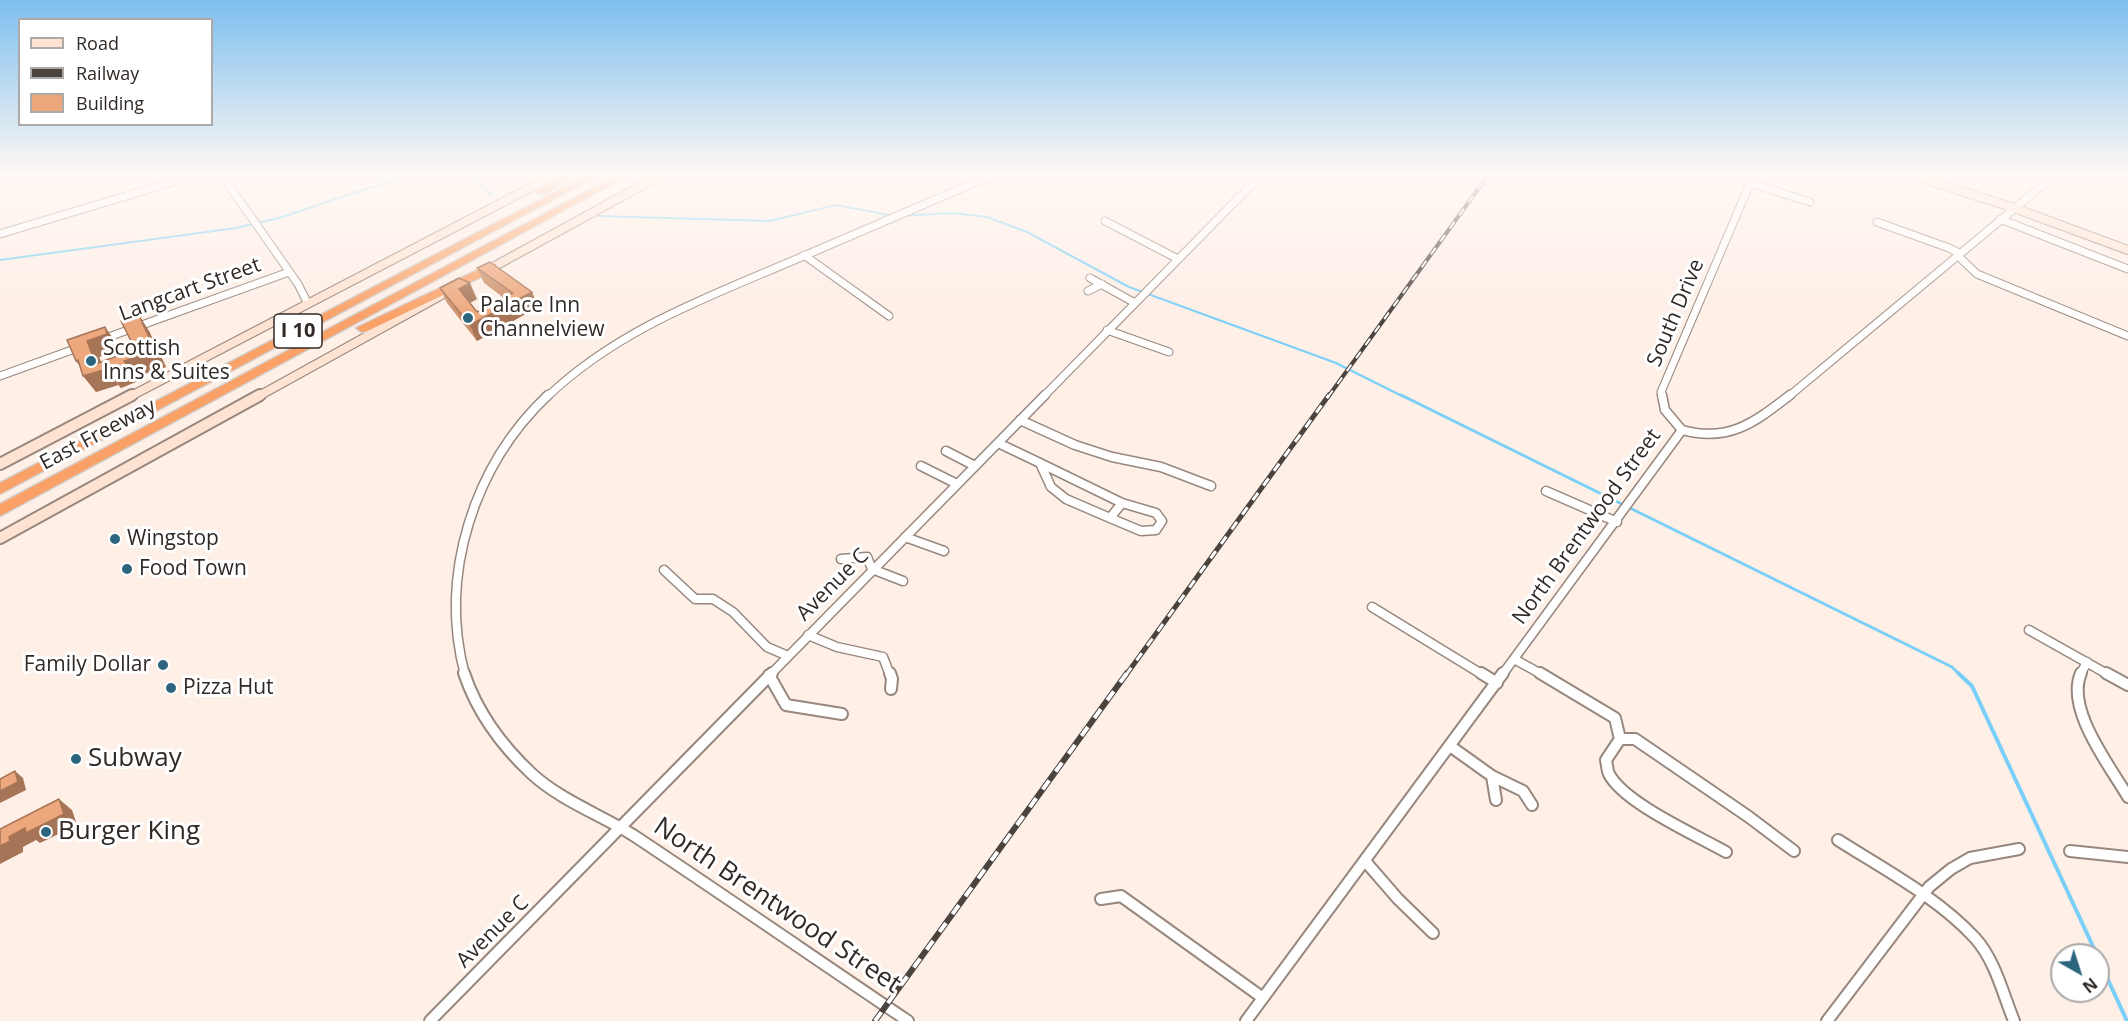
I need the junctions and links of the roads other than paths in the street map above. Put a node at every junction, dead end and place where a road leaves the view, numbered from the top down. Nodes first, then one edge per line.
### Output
1 (41, 222) edge
2 (254, 222) edge
3 (466, 222) edge
4 (492, 222) edge
5 (505, 222) edge
6 (538, 222) edge
7 (575, 222) edge
8 (882, 222) edge
9 (1106, 222) edge
10 (1215, 222) edge
11 (1734, 222) edge
12 (1877, 222) dead end
13 (1997, 222) edge
14 (2007, 222) edge
15 (2051, 222) edge
16 (0, 234) edge
17 (2128, 250) edge
18 (804, 255) junction
19 (1958, 256) junction
20 (1178, 259) junction
21 (492, 267) junction
22 (2128, 269) edge
23 (289, 272) junction
24 (407, 273) junction
25 (1090, 278) dead end
26 (1102, 284) junction
27 (1088, 291) dead end
28 (1138, 299) junction
29 (308, 304) junction
30 (889, 316) dead end
31 (1107, 330) junction
32 (2128, 336) edge
33 (100, 340) edge
34 (89, 344) edge
35 (1169, 352) dead end
36 (0, 376) edge
37 (247, 380) junction
38 (1020, 420) junction
39 (1682, 430) junction
40 (998, 443) junction
41 (946, 451) dead end
42 (1040, 463) junction
43 (0, 464) edge
44 (921, 466) dead end
45 (975, 466) junction
46 (957, 484) junction
47 (1211, 486) dead end
48 (0, 489) edge
49 (1546, 491) dead end
50 (1122, 503) junction
51 (0, 511) edge
52 (1110, 518) junction
53 (1617, 522) junction
54 (905, 537) junction
55 (0, 538) edge
56 (944, 551) dead end
57 (840, 559) dead end
58 (874, 569) junction
59 (664, 570) dead end
60 (903, 581) dead end
61 (1372, 607) dead end
62 (2029, 630) dead end
63 (808, 635) junction
64 (788, 656) junction
65 (1514, 659) junction
66 (2087, 662) junction
67 (769, 675) junction
68 (1497, 683) junction
69 (2128, 685) edge
70 (891, 689) dead end
71 (842, 714) dead end
72 (1620, 739) junction
73 (1450, 746) junction
74 (1492, 776) junction
75 (2128, 798) edge
76 (1496, 800) dead end
77 (1532, 805) dead end
78 (621, 828) junction
79 (1838, 840) dead end
80 (2019, 849) dead end
81 (2070, 850) dead end
82 (1794, 851) dead end
83 (1726, 852) dead end
84 (2128, 857) edge
85 (1365, 861) junction
86 (1924, 894) junction
87 (1101, 899) dead end
88 (1433, 933) dead end
89 (1263, 998) junction
90 (430, 1021) edge
91 (908, 1021) edge
92 (1246, 1021) edge
93 (1827, 1021) edge
94 (2014, 1021) edge

1 - 16 street
2 - 23 street
3 - 29 main road
4 - 24 highway
5 - 24 highway, East Freeway / I 10
6 - 37 highway, East Freeway / I 10
7 - 21 main road
8 - 18 street, North Brentwood Street
9 - 20 street
10 - 20 street, Avenue C
11 - 39 street, South Drive
12 - 19 street
13 - 19 street, North Brentwood Street
14 - 22 street
15 - 17 main road
18 - 30 street
18 - 78 street, North Brentwood Street
19 - 32 street
19 - 39 street, North Brentwood Street
20 - 28 street, Avenue C
21 - 37 highway
21 - 55 main road
23 - 29 street
23 - 33 street, Langcart Street
24 - 48 highway, East Freeway / I 10
25 - 26 street
26 - 27 street
26 - 28 street
28 - 31 street, Avenue C
29 - 43 main road
31 - 35 street
31 - 38 street, Avenue C
34 - 36 street
37 - 51 highway, East Freeway / I 10
38 - 40 street, Avenue C
38 - 47 street
39 - 53 street, North Brentwood Street
40 - 42 street
40 - 45 street, Avenue C
41 - 45 street
42 - 50 street
42 - 52 street
44 - 46 street
45 - 46 street, Avenue C
46 - 54 street, Avenue C
49 - 53 street
50 - 52 street
50 - 52 street
53 - 65 street, North Brentwood Street
54 - 56 street
54 - 58 street, Avenue C
57 - 58 street
58 - 60 street
58 - 63 street, Avenue C
59 - 64 street
61 - 68 street
62 - 66 street
63 - 64 street, Avenue C
63 - 70 street
64 - 67 street, Avenue C
65 - 68 street, North Brentwood Street
65 - 72 street
66 - 69 street
66 - 75 street
67 - 71 street
67 - 78 street, Avenue C
68 - 73 street, North Brentwood Street
72 - 82 street
72 - 83 street
73 - 74 street
73 - 85 street, North Brentwood Street
74 - 76 street
74 - 77 street
78 - 90 street, Avenue C
78 - 91 street, North Brentwood Street
79 - 86 street
80 - 86 street
81 - 84 street
85 - 88 street
85 - 89 street, North Brentwood Street
86 - 93 street
86 - 94 street
87 - 89 street
89 - 92 street, North Brentwood Street

